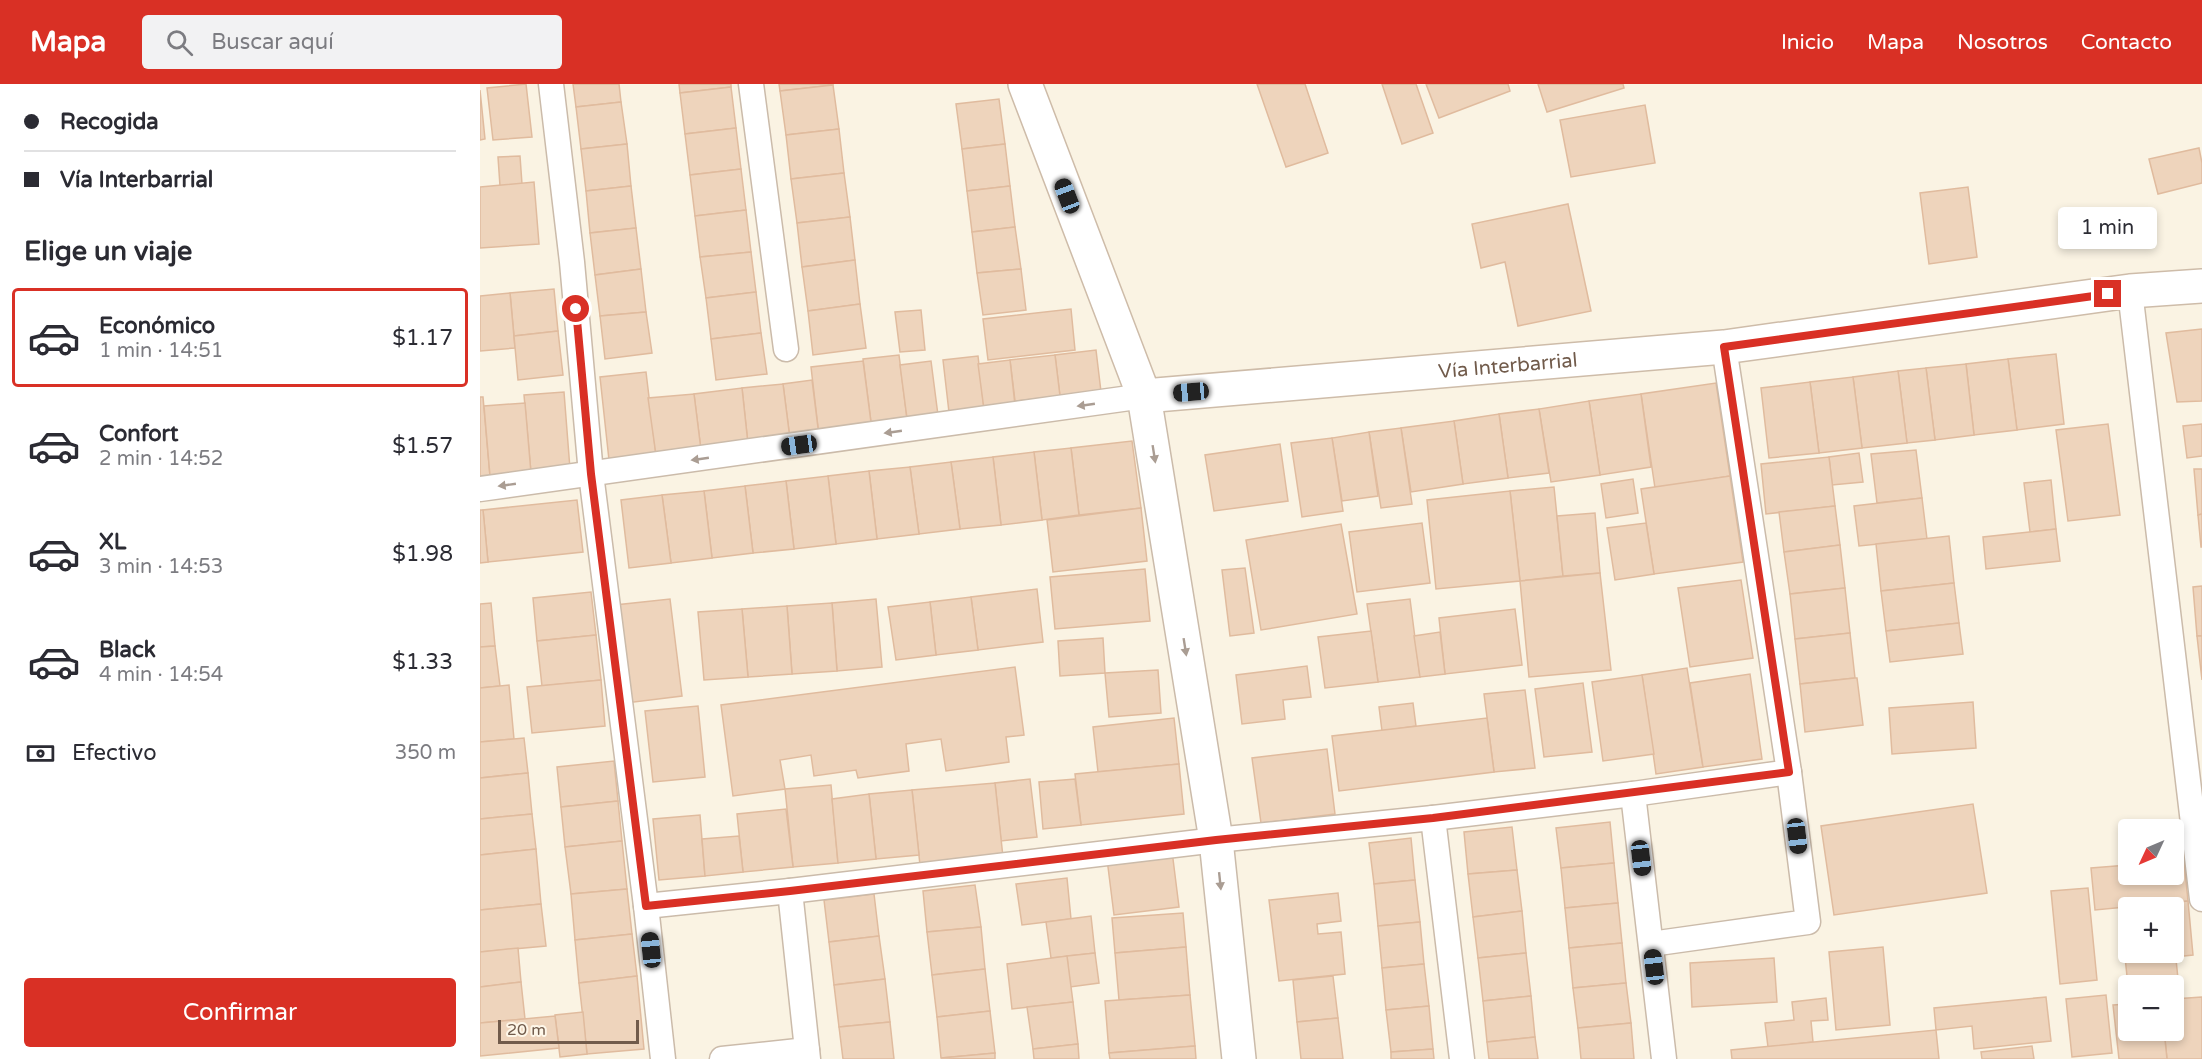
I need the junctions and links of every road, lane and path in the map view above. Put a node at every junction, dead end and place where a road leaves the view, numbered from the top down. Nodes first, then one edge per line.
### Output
1 (551, 84) edge
2 (751, 84) edge
3 (1025, 84) edge
4 (2202, 286) edge
5 (2130, 291) junction
6 (1724, 347) junction
7 (786, 349) dead end
8 (1144, 396) junction
9 (591, 474) junction
10 (480, 489) edge
11 (1789, 772) junction
12 (1633, 794) junction
13 (1433, 818) junction
14 (1216, 840) junction
15 (2200, 872) edge
16 (790, 891) junction
17 (2202, 899) edge
18 (646, 906) junction
19 (1651, 944) junction
20 (808, 1054) edge
21 (663, 1059) edge
22 (722, 1059) edge
23 (1239, 1059) edge
24 (1462, 1059) edge
25 (1664, 1059) edge

1 - 9 lane
2 - 7 lane
3 - 8 main road
4 - 5 main road, Vía Interbarrial
5 - 6 main road, Vía Interbarrial
5 - 15 lane
6 - 8 main road, Vía Interbarrial
6 - 11 lane
8 -> 9 lane
8 -> 14 main road
9 -> 10 lane
9 - 18 lane
11 - 12 lane
11 - 19 lane
12 - 13 lane
12 - 19 lane
13 - 14 lane
13 - 24 lane
14 - 16 lane
14 -> 23 main road
15 - 17 lane
16 - 18 lane
16 - 20 lane
18 - 21 lane
19 - 25 lane
20 - 22 lane

